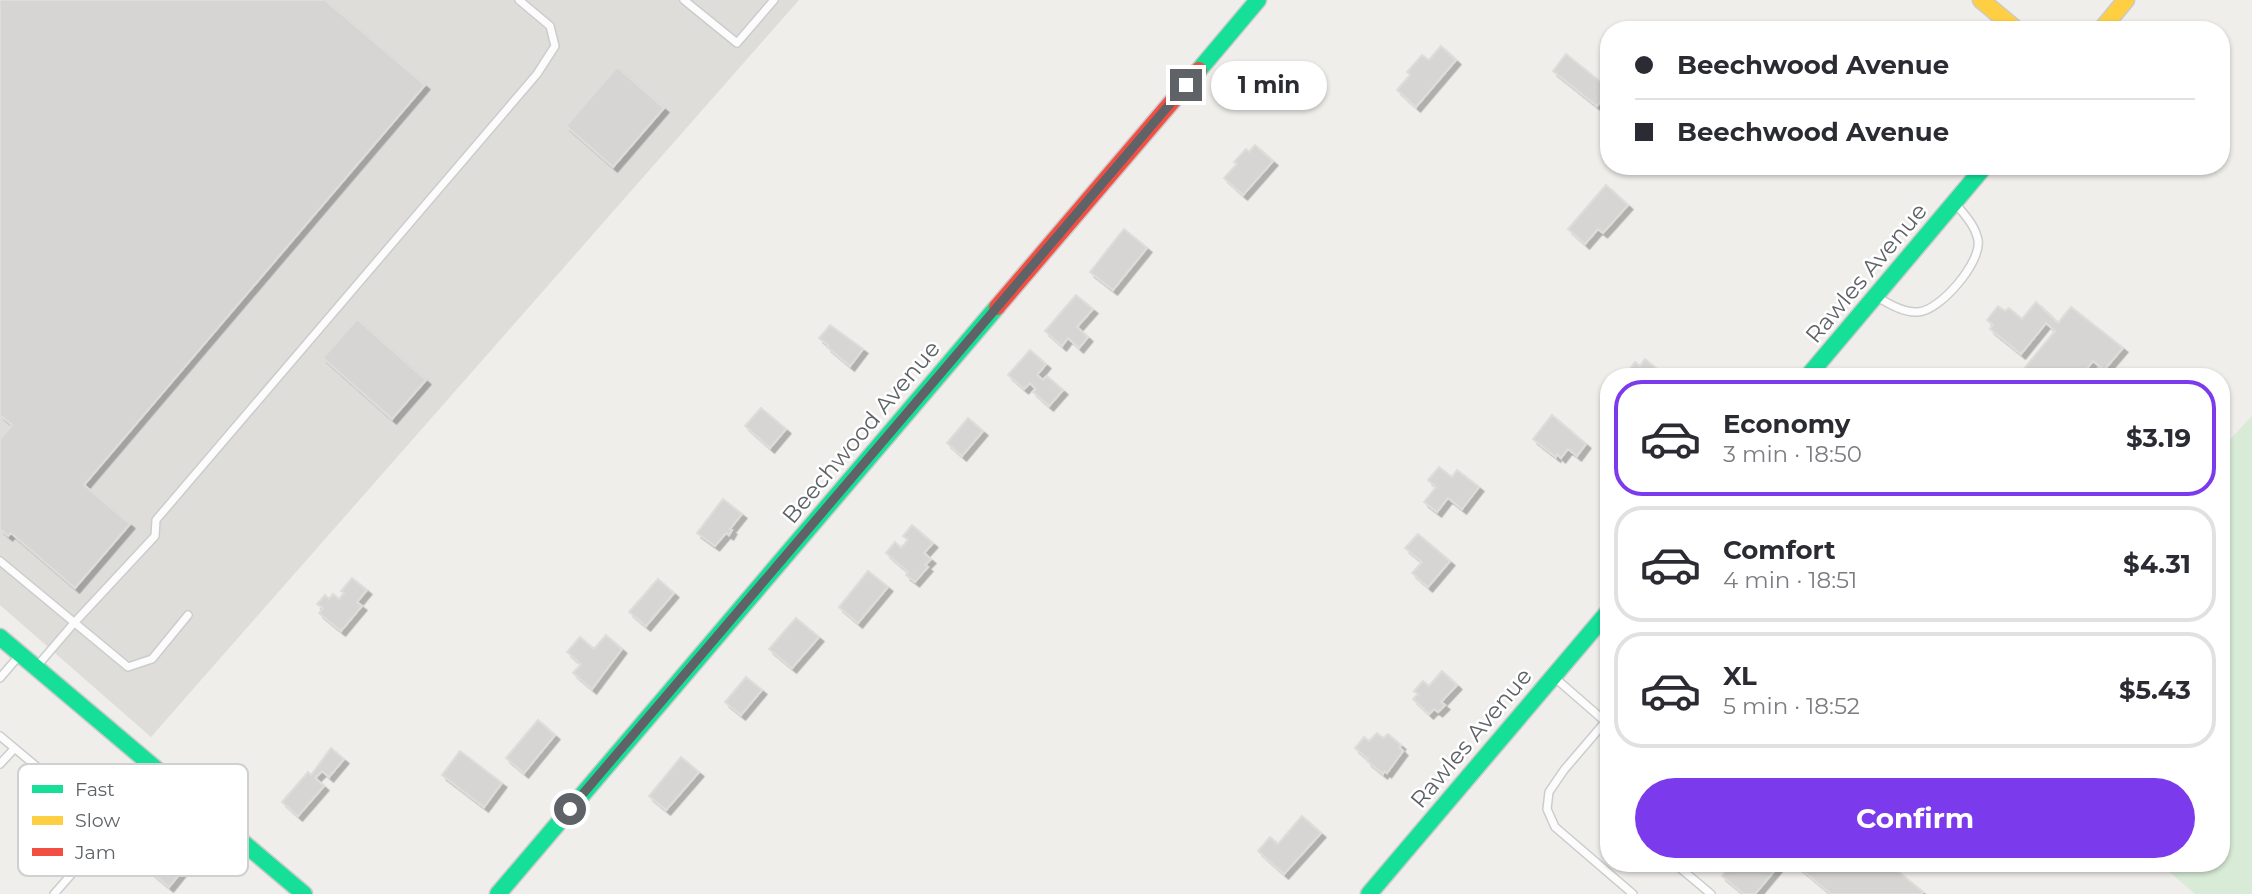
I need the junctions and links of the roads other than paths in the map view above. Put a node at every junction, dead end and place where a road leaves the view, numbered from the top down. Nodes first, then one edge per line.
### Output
1 (519, 0) edge
2 (684, 0) edge
3 (774, 0) edge
4 (1258, 0) edge
5 (1981, 0) edge
6 (2126, 0) edge
7 (2006, 21) edge
8 (2108, 21) edge
9 (1978, 175) edge
10 (1955, 203) junction
11 (1876, 296) junction
12 (1815, 368) edge
13 (0, 561) edge
14 (187, 615) dead end
15 (1600, 621) edge
16 (74, 623) junction
17 (0, 637) edge
18 (20, 654) junction
19 (36, 668) junction
20 (1554, 677) junction
21 (0, 678) edge
22 (1600, 717) edge
23 (1600, 730) edge
24 (0, 736) edge
25 (14, 749) junction
26 (0, 764) edge
27 (32, 764) edge
28 (150, 764) edge
29 (248, 847) edge
30 (1600, 866) edge
31 (1607, 872) edge
32 (1685, 872) edge
33 (70, 876) edge
34 (54, 894) edge
35 (304, 894) edge
36 (498, 894) edge
37 (1369, 894) edge
38 (1633, 894) edge
39 (1711, 894) edge

1 - 16 lane
2 - 3 lane
4 - 36 street, Beechwood Avenue
5 - 7 street
6 - 8 street
9 - 10 street, Rawles Avenue
10 - 11 street, Rawles Avenue
10 - 11 lane
11 - 12 street, Rawles Avenue
13 - 16 lane
14 - 16 lane
15 - 20 street, Rawles Avenue
16 - 19 lane
17 - 18 street
18 - 19 street
18 - 21 lane
19 - 28 street
20 - 22 lane
20 - 37 street, Rawles Avenue
23 - 30 lane
24 - 25 lane
25 - 26 lane
25 - 27 lane
29 - 35 street
31 - 38 lane
32 - 39 lane
33 - 34 lane

